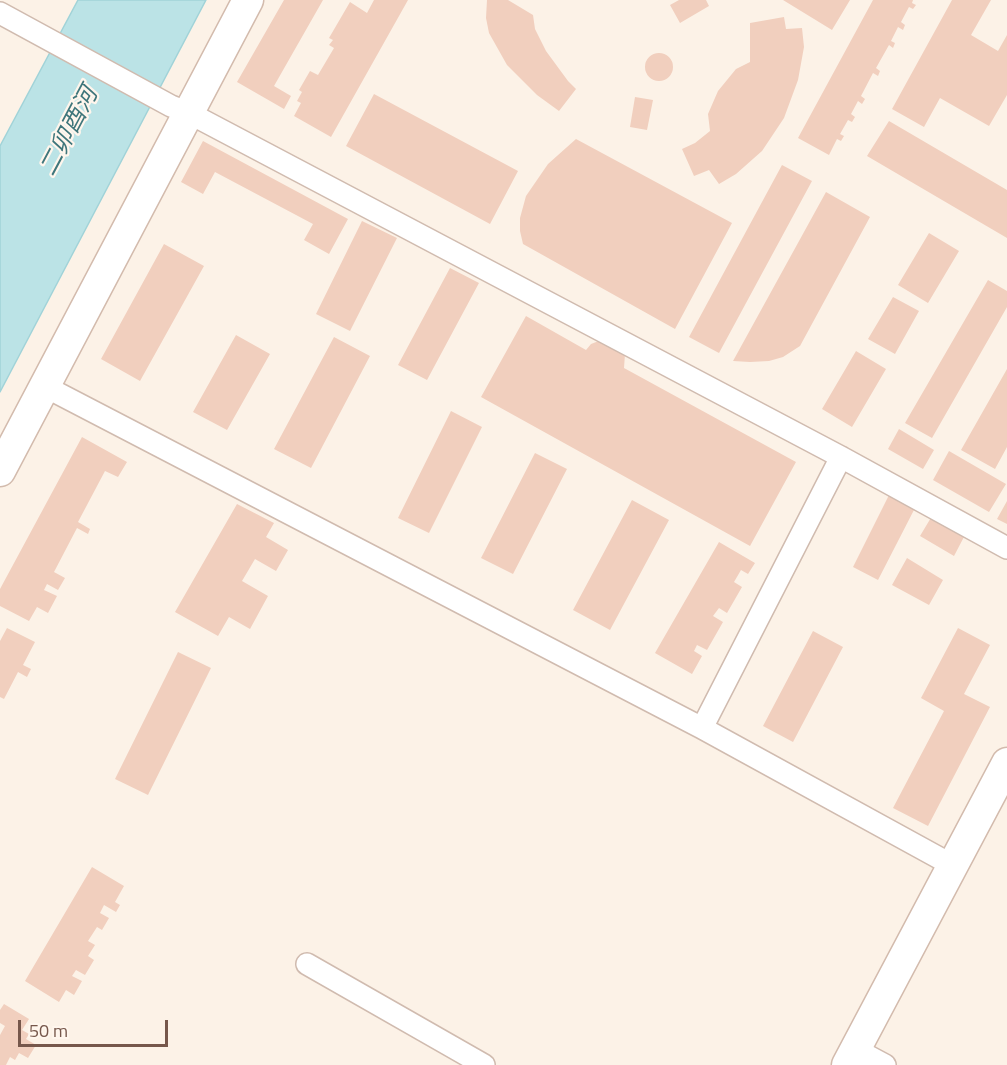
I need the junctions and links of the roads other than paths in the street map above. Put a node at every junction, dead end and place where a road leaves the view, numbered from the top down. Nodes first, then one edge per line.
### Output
1 (249, 0) edge
2 (0, 13) edge
3 (180, 110) junction
4 (44, 386) junction
5 (841, 457) junction
6 (0, 471) edge
7 (1007, 548) edge
8 (702, 728) junction
9 (1007, 763) edge
10 (952, 866) junction
11 (307, 964) dead end
12 (851, 1057) edge
13 (484, 1065) edge
14 (885, 1065) edge

1 - 3 street
2 - 3 street
3 - 4 street
3 - 5 street
4 - 6 street
4 - 8 street
5 - 7 street
5 - 8 street
8 - 10 street
9 - 10 street
10 - 12 street
11 - 13 street
12 - 14 street

